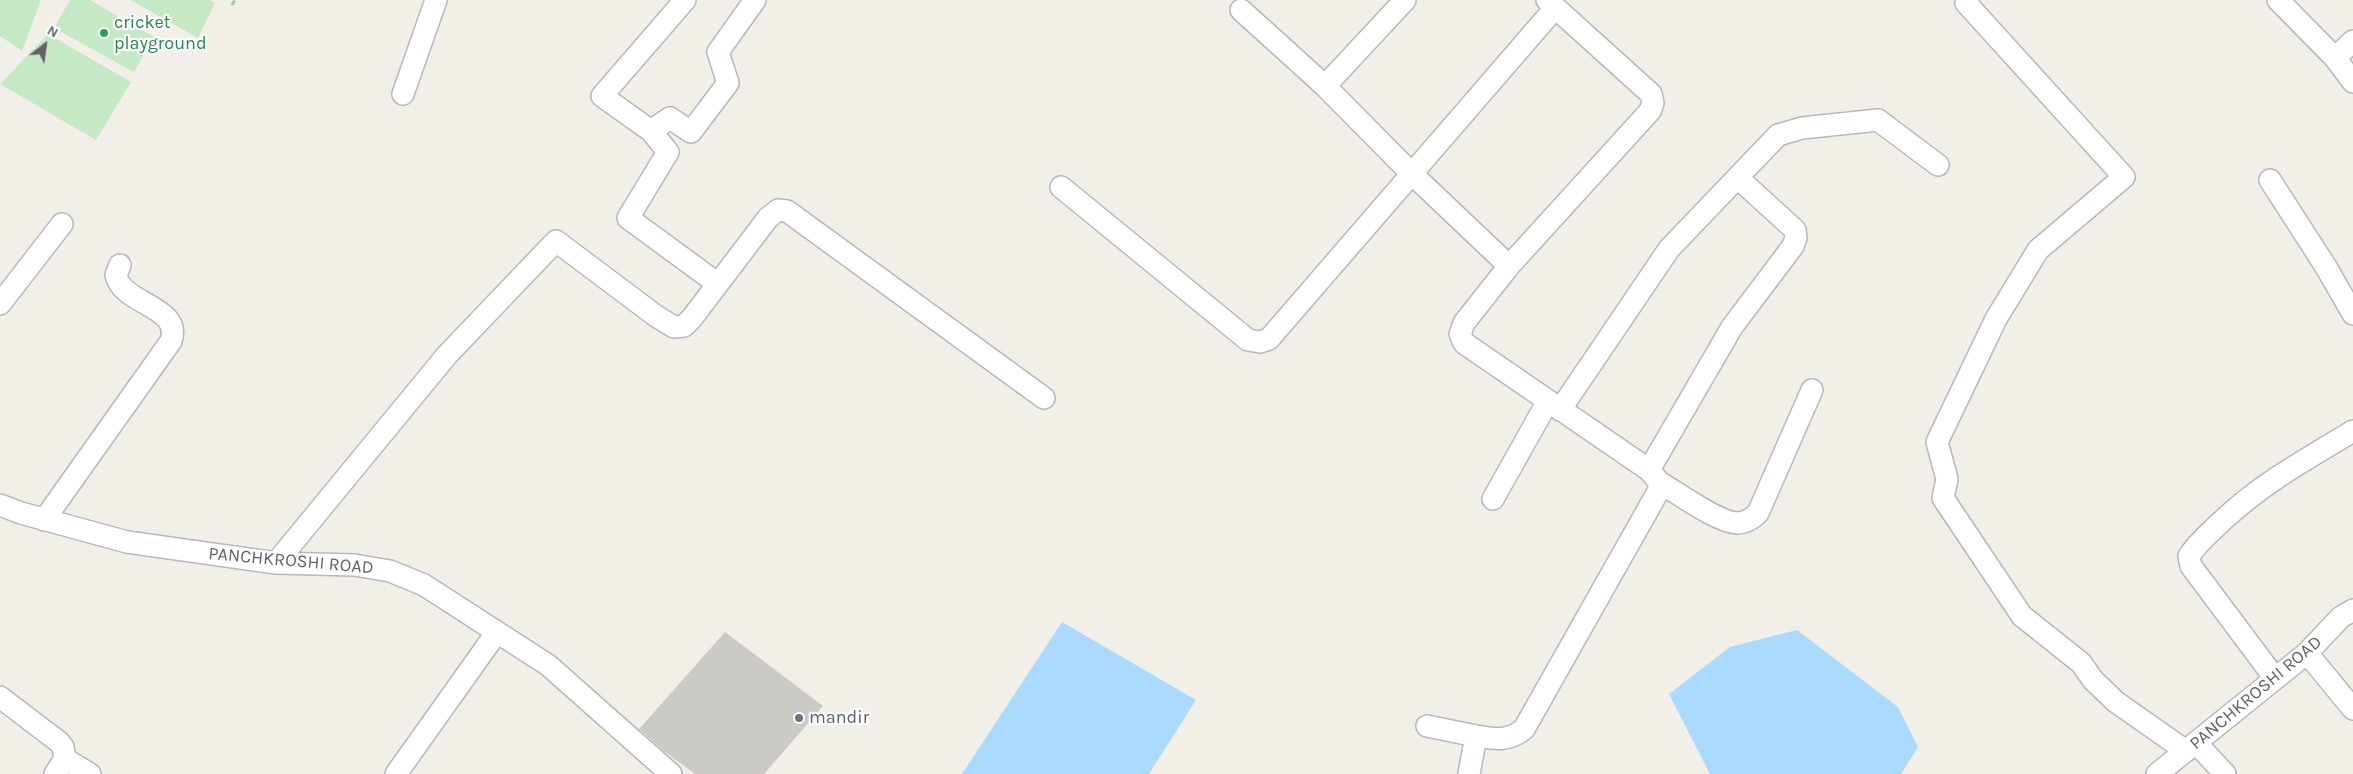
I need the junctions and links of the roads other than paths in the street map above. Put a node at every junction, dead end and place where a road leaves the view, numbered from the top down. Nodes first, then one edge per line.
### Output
1 (436, 0) edge
2 (685, 0) edge
3 (755, 0) edge
4 (1405, 0) edge
5 (1968, 0) edge
6 (2278, 0) edge
7 (1551, 4) edge
8 (1241, 10) dead end
9 (2353, 41) edge
10 (2335, 58) junction
11 (2353, 82) edge
12 (1325, 86) junction
13 (403, 94) dead end
14 (651, 132) junction
15 (1938, 165) dead end
16 (1411, 173) junction
17 (1738, 178) junction
18 (2270, 180) dead end
19 (1061, 187) dead end
20 (62, 224) dead end
21 (120, 265) dead end
22 (1509, 266) junction
23 (718, 284) junction
24 (0, 304) edge
25 (2353, 314) edge
26 (1812, 390) dead end
27 (1044, 398) dead end
28 (1554, 405) junction
29 (2353, 431) edge
30 (1654, 476) junction
31 (1493, 499) dead end
32 (0, 505) edge
33 (44, 520) junction
34 (276, 563) junction
35 (2353, 610) edge
36 (497, 632) junction
37 (2306, 653) junction
38 (2274, 677) junction
39 (0, 697) edge
40 (2353, 709) edge
41 (1427, 726) dead end
42 (1476, 736) junction
43 (2191, 747) junction
44 (60, 766) edge
45 (90, 774) edge
46 (396, 774) edge
47 (672, 774) edge
48 (1469, 774) edge
49 (2157, 774) edge
50 (2225, 774) edge

1 - 13 street
2 - 14 street
3 - 14 street
4 - 12 street
5 - 43 street
6 - 10 street
7 - 16 street
7 - 22 street
8 - 12 street
9 - 10 street
10 - 11 street
12 - 16 street
14 - 23 street
15 - 17 street
16 - 19 street
16 - 22 street
17 - 28 street
17 - 30 street
18 - 25 street
20 - 24 street
21 - 33 street
22 - 28 street
23 - 27 street
23 - 34 street
26 - 30 street
28 - 30 street
28 - 31 street
29 - 38 street
30 - 42 street
32 - 33 street, PANCHKROSHI ROAD
33 - 34 street, PANCHKROSHI ROAD
34 - 36 street, PANCHKROSHI ROAD
35 - 37 street, PANCHKROSHI ROAD
36 - 46 street
36 - 47 street, PANCHKROSHI ROAD
37 - 38 street, PANCHKROSHI ROAD
37 - 40 street
38 - 43 street, PANCHKROSHI ROAD
39 - 44 street
41 - 42 street
42 - 48 street
43 - 49 street, PANCHKROSHI ROAD
43 - 50 street
44 - 45 street

